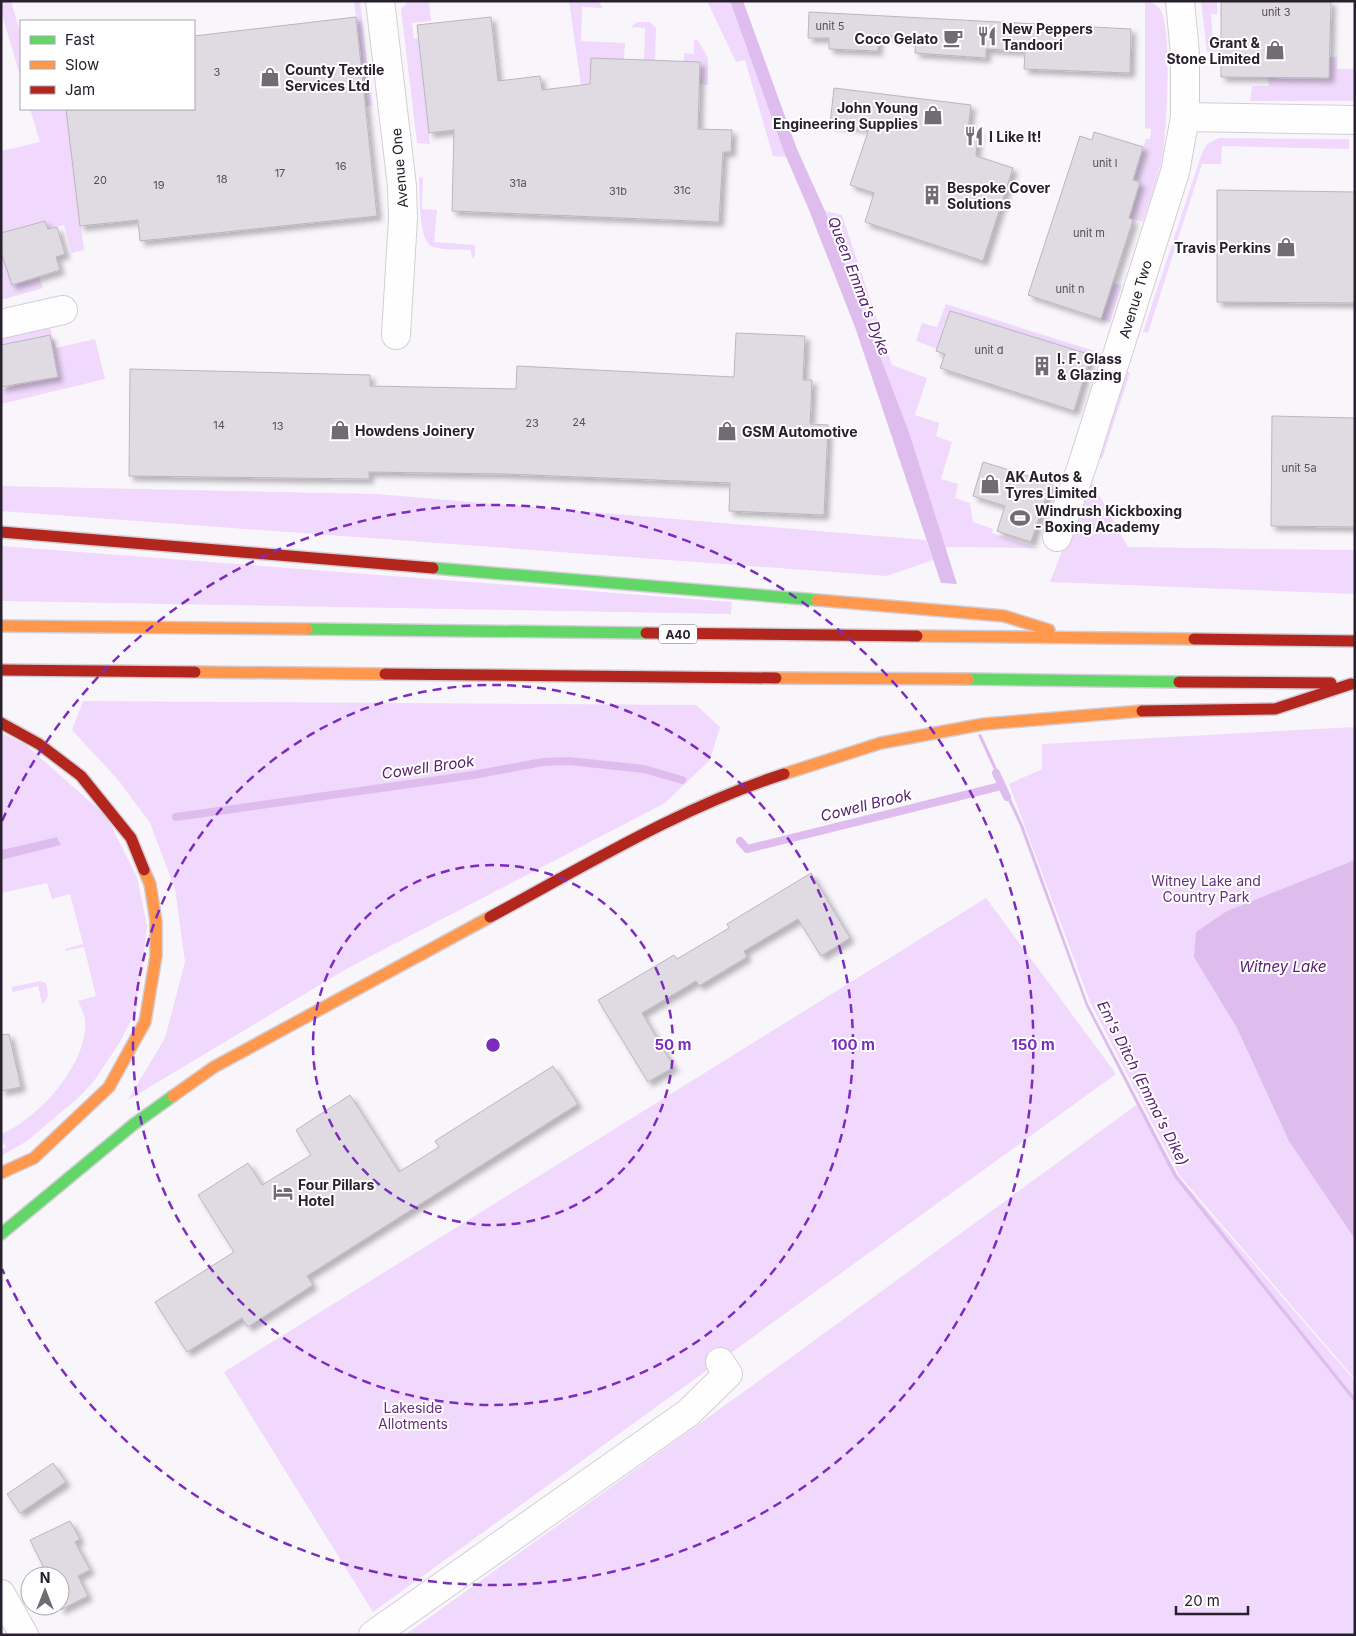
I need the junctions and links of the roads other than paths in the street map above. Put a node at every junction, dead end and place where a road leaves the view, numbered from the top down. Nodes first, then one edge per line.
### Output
1 (380, 1) edge
2 (1180, 1) edge
3 (1185, 117) junction
4 (1355, 120) edge
5 (63, 310) dead end
6 (1, 324) edge
7 (396, 335) dead end
8 (1, 532) edge
9 (1057, 537) dead end
10 (1, 626) edge
11 (1077, 639) junction
12 (1355, 641) edge
13 (1, 670) edge
14 (1353, 684) edge
15 (1, 724) edge
16 (1, 1173) edge
17 (1, 1234) edge
18 (720, 1362) dead end
19 (1, 1594) edge
20 (24, 1635) edge
21 (373, 1635) edge

1 - 7 street, Avenue One
2 - 3 street, Avenue Two
3 - 4 street
3 - 9 street, Avenue Two
5 - 6 street
8 - 11 highway
10 - 11 highway, A40
11 - 12 highway, A40
13 - 14 highway
14 - 17 highway
15 - 16 highway
18 - 21 street
19 - 20 street

